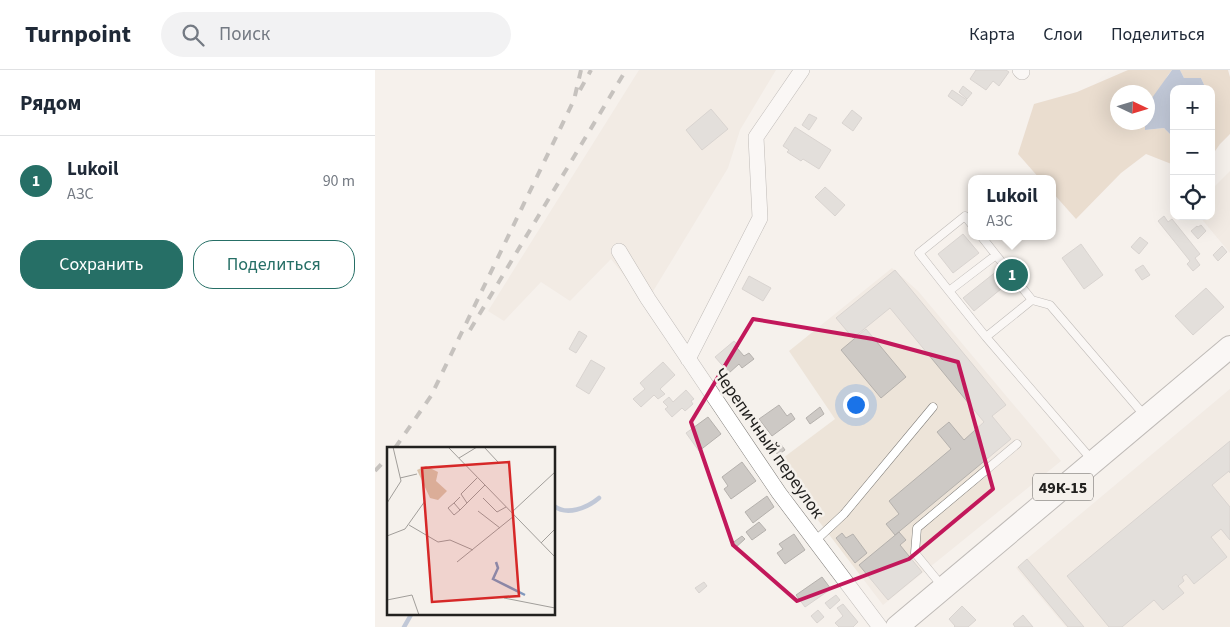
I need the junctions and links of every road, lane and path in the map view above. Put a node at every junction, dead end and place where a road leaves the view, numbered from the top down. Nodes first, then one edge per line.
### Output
1 (802, 70) edge
2 (968, 220) edge
3 (984, 240) edge
4 (619, 251) dead end
5 (996, 255) junction
6 (949, 291) junction
7 (1032, 300) junction
8 (986, 337) junction
9 (1230, 347) edge
10 (688, 359) junction
11 (933, 406) dead end
12 (1146, 418) junction
13 (1017, 444) dead end
14 (1094, 461) junction
15 (815, 541) junction
16 (943, 588) junction
17 (879, 627) edge
18 (897, 627) edge

1 - 10 street
2 - 6 lane
3 - 5 lane
4 - 10 street, Черепичный переулок
5 - 6 lane
5 - 7 lane
6 - 8 lane
7 - 8 lane
7 - 12 lane
8 - 14 lane
9 - 12 main road, 49К-15
10 - 15 street, Черепичный переулок
11 - 15 lane
12 - 14 main road, 49К-15
13 - 16 lane
14 - 16 main road, 49К-15
15 - 17 street, Черепичный переулок
16 - 18 main road, 49К-15

